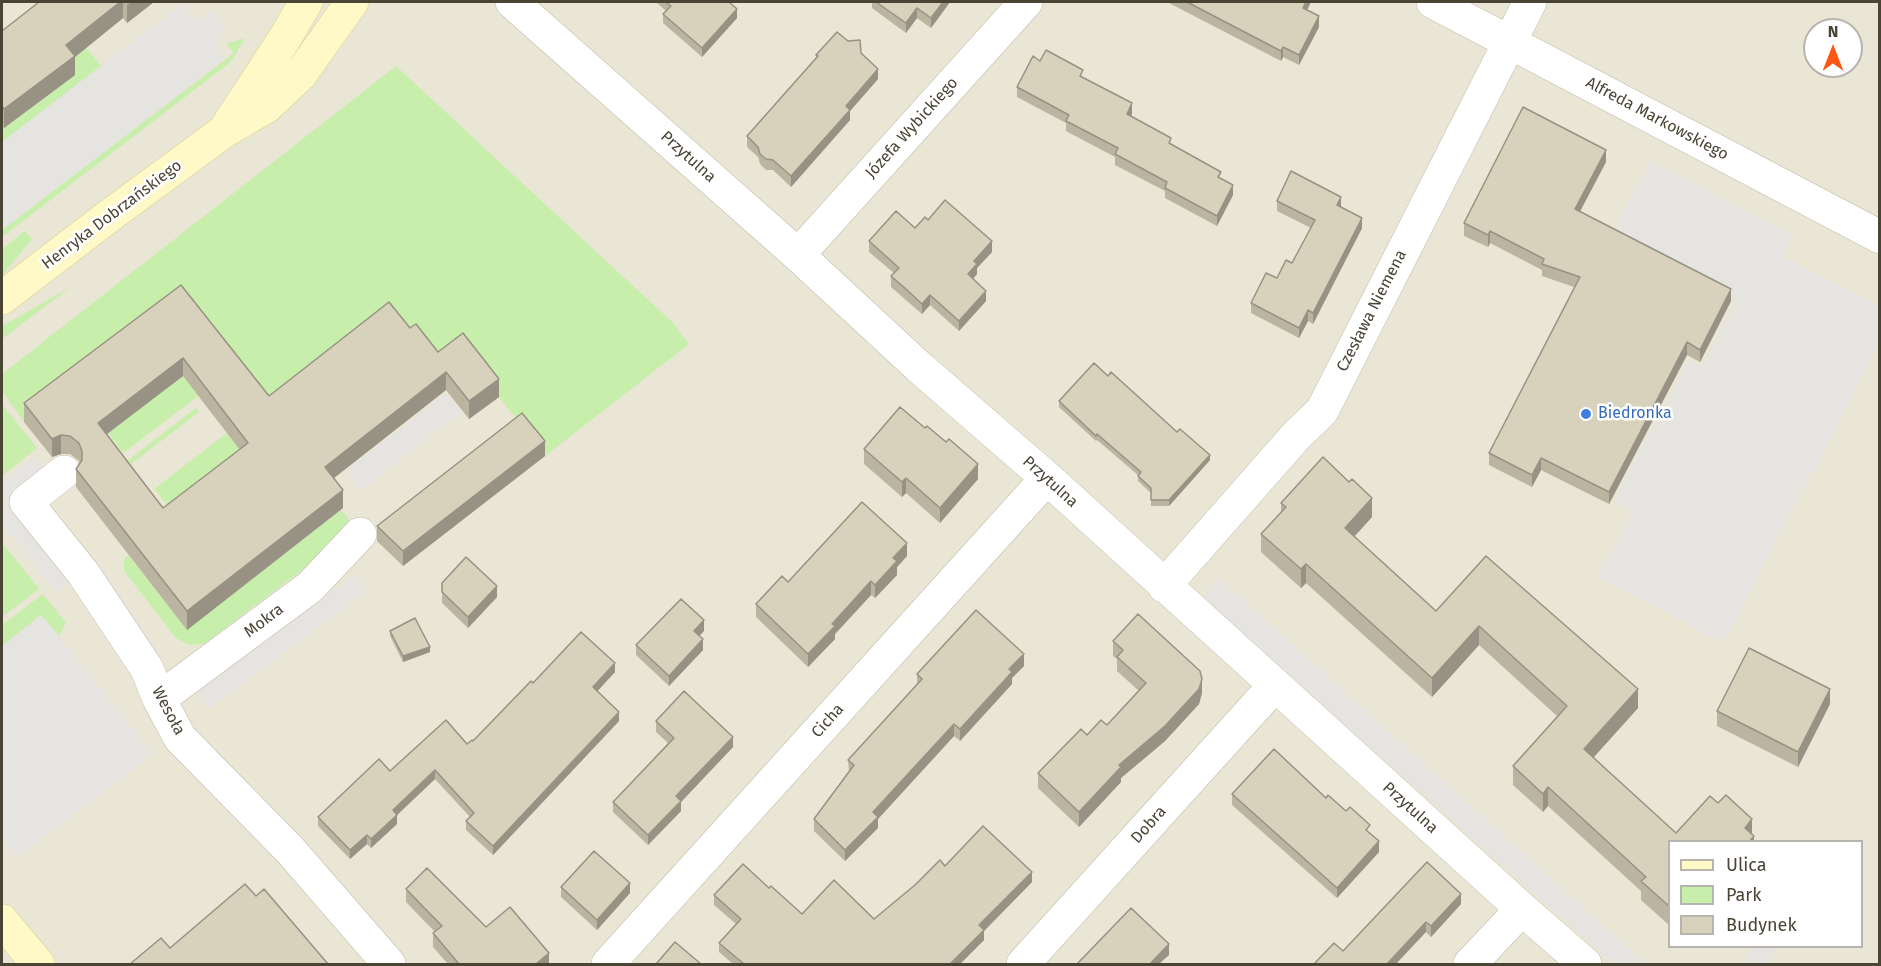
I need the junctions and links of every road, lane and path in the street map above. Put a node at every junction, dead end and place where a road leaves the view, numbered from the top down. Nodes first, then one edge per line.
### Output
1 (306, 2) edge
2 (352, 2) edge
3 (512, 2) edge
4 (1026, 2) edge
5 (1433, 2) edge
6 (1530, 2) edge
7 (1509, 41) junction
8 (223, 132) junction
9 (1880, 237) edge
10 (798, 255) junction
11 (2, 298) edge
12 (64, 472) dead end
13 (1047, 478) junction
14 (360, 534) dead end
15 (1164, 586) junction
16 (1275, 685) junction
17 (159, 699) junction
18 (1522, 909) junction
19 (2, 921) edge
20 (38, 964) edge
21 (389, 964) edge
22 (608, 964) edge
23 (1023, 964) edge
24 (1470, 964) edge
25 (1585, 964) edge

1 - 8 street, Henryka Dobrzańskiego
2 - 8 street, Henryka Dobrzańskiego
3 - 10 street, Przytulna
4 - 10 street, Józefa Wybickiego
5 - 7 street, Alfreda Markowskiego
6 - 7 street, Czesława Niemena
7 - 9 street, Alfreda Markowskiego
7 - 15 street, Czesława Niemena
8 - 11 street, Henryka Dobrzańskiego
10 - 13 street, Przytulna
12 - 17 street, Wesoła
13 - 15 street, Przytulna
13 - 22 street, Cicha
14 - 17 street, Mokra
15 - 16 street, Przytulna
16 - 18 street, Przytulna
16 - 23 street, Dobra
17 - 21 street, Wesoła
18 - 24 street
18 - 25 street, Przytulna
19 - 20 street

